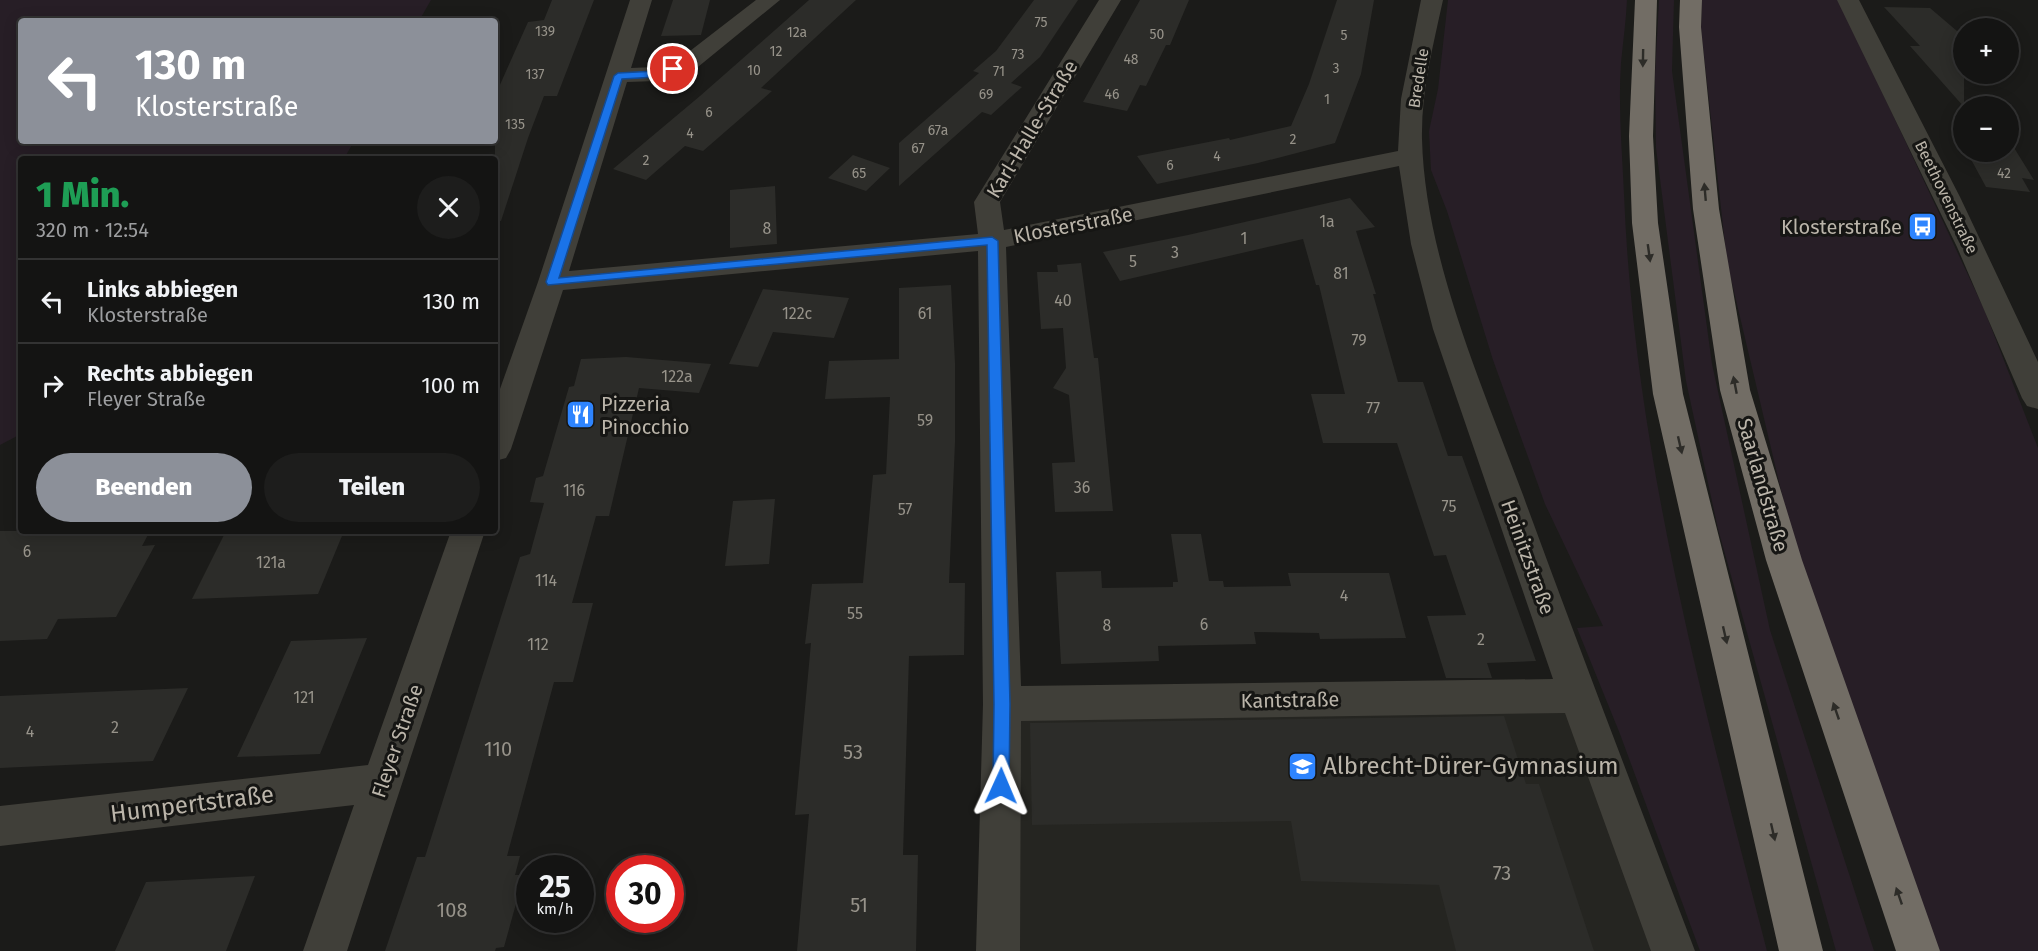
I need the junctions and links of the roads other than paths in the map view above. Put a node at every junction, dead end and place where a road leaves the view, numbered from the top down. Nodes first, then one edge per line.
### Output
1 (641, 0) edge
2 (769, 0) edge
3 (1110, 0) edge
4 (1432, 0) edge
5 (1646, 0) edge
6 (1691, 0) edge
7 (1848, 0) edge
8 (618, 76) junction
9 (1410, 156) junction
10 (992, 241) junction
11 (552, 282) junction
12 (2038, 398) edge
13 (498, 440) edge
14 (467, 534) edge
15 (1577, 696) junction
16 (1002, 704) junction
17 (384, 782) junction
18 (0, 826) edge
19 (325, 951) edge
20 (998, 951) edge
21 (1672, 951) edge
22 (1801, 951) edge
23 (1918, 951) edge

1 - 8 street
2 - 8 street
3 - 10 street, Karl-Halle-Straße
4 - 9 street, Bredelle
5 -> 22 highway
23 -> 6 highway, Saarlandstraße
7 - 12 street, Beethovenstraße
8 - 11 street
9 - 10 street, Klosterstraße
9 - 15 street, Heinitzstraße
10 - 11 street, Klosterstraße
10 - 16 street, Karl-Halle-Straße
11 - 13 street
14 - 17 street, Fleyer Straße
15 - 16 street, Kantstraße
15 - 21 street, Heinitzstraße
16 - 20 street, Karl-Halle-Straße
17 - 18 street, Humpertstraße
17 - 19 street, Fleyer Straße

